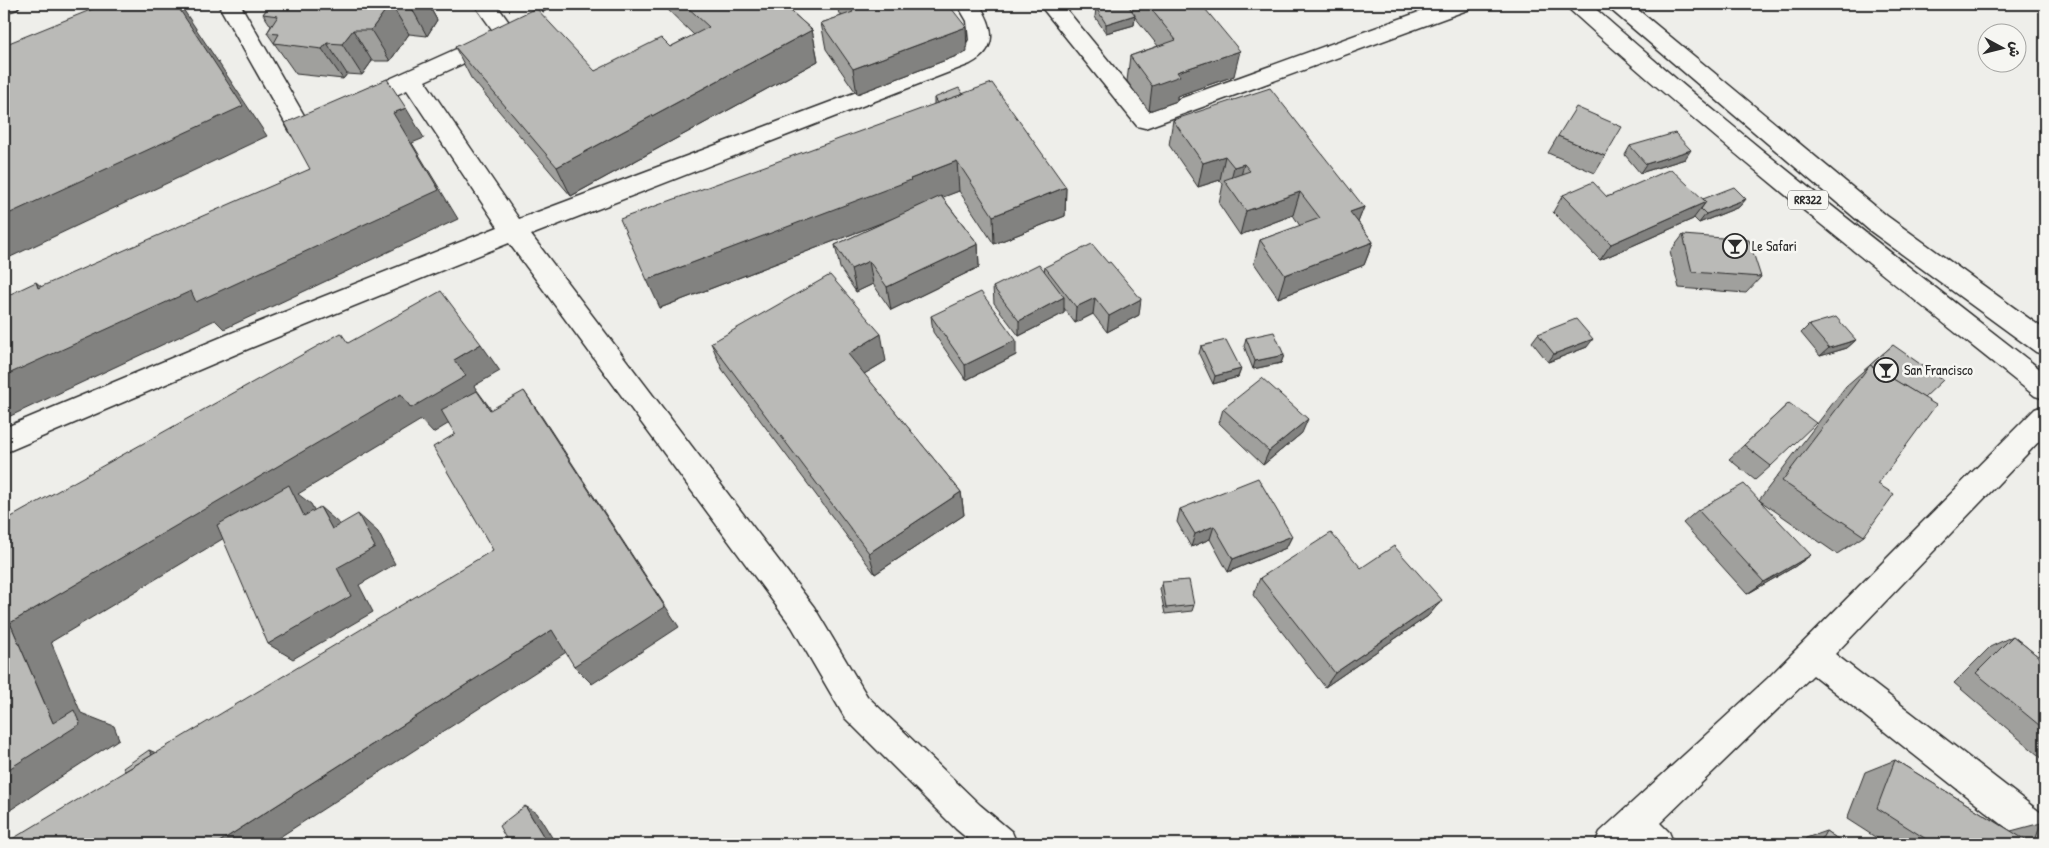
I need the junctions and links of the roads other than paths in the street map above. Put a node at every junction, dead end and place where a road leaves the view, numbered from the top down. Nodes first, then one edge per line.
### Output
1 (9, 4) edge
2 (229, 4) edge
3 (485, 4) edge
4 (968, 4) edge
5 (1050, 4) edge
6 (1462, 4) edge
7 (1577, 4) edge
8 (1618, 4) edge
9 (4, 6) edge
10 (411, 78) junction
11 (513, 230) junction
12 (2045, 344) edge
13 (2045, 388) edge
14 (2045, 417) edge
15 (4, 441) edge
16 (1813, 656) junction
17 (1635, 837) edge
18 (2045, 837) edge
19 (1000, 844) edge

1 - 9 street
2 - 10 street
3 - 10 street
4 - 11 street
5 - 6 street
7 - 13 street, RR322
8 - 12 street, RR322
10 - 11 street
11 - 15 street
11 - 19 street
14 - 16 street
16 - 17 street
16 - 18 street

